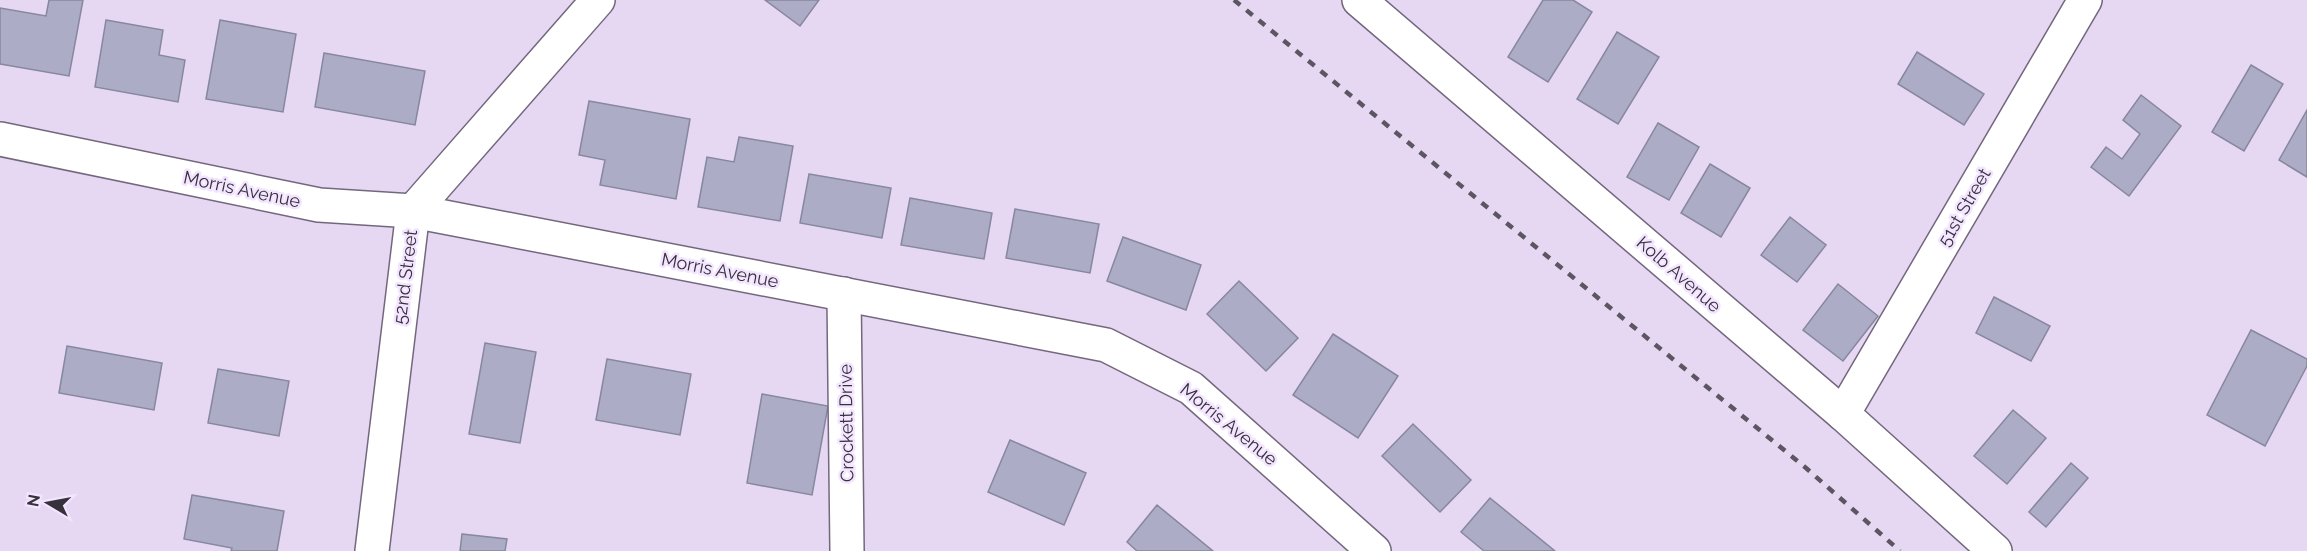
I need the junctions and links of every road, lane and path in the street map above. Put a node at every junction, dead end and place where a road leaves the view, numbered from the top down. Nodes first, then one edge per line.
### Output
1 (598, 0) edge
2 (1359, 0) edge
3 (2085, 0) edge
4 (0, 139) edge
5 (413, 211) junction
6 (844, 294) junction
7 (1843, 414) junction
8 (372, 551) edge
9 (847, 551) edge
10 (1374, 551) edge
11 (1995, 551) edge

1 - 5 street, 52nd Street
2 - 7 street, Kolb Avenue
3 - 7 street, 51st Street
4 - 5 street, Morris Avenue
5 - 6 street, Morris Avenue
5 - 8 street, 52nd Street
6 - 9 street, Crockett Drive
6 - 10 street, Morris Avenue
7 - 11 street, Kolb Avenue

